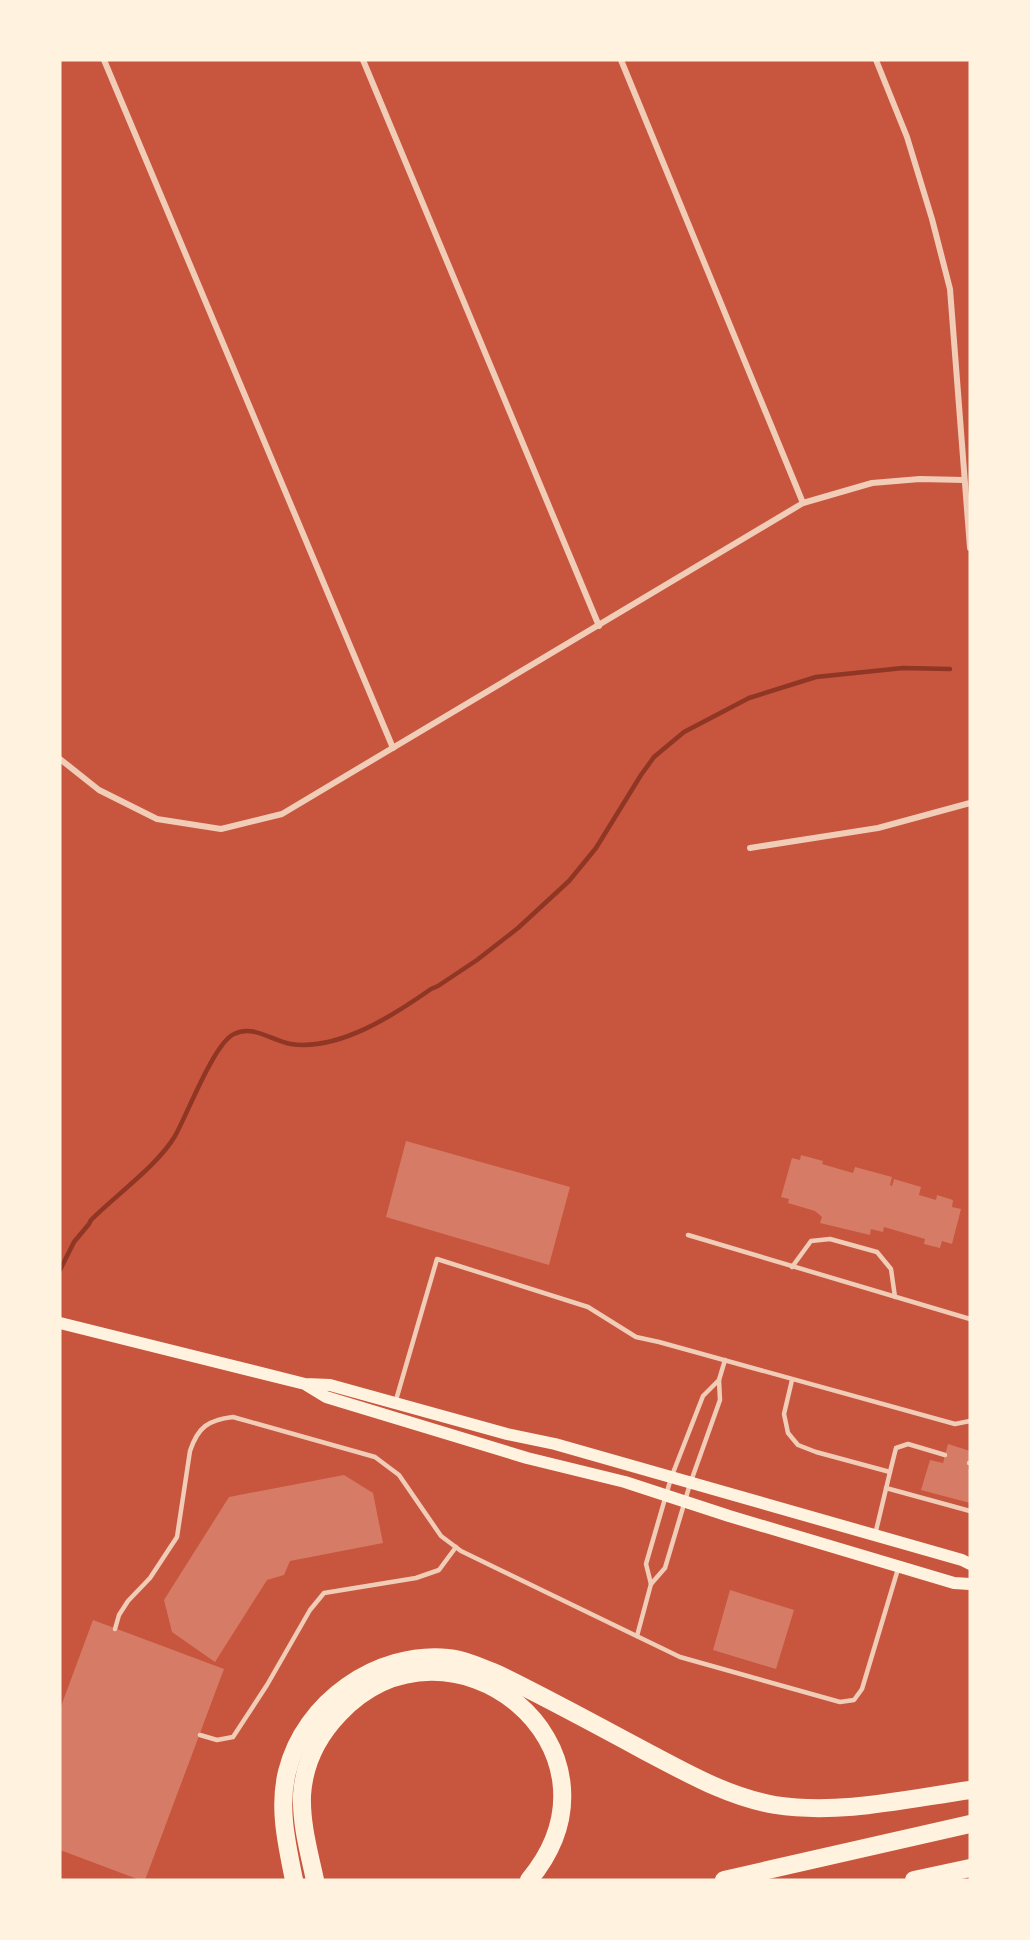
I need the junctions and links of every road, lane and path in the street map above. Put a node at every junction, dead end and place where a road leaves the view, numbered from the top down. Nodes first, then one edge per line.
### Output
1 (104, 60) edge
2 (363, 60) edge
3 (621, 60) edge
4 (876, 60) edge
5 (964, 480) junction
6 (803, 503) junction
7 (970, 548) edge
8 (600, 626) junction
9 (393, 748) junction
10 (60, 759) edge
11 (970, 803) edge
12 (750, 848) dead end
13 (688, 1235) dead end
14 (792, 1267) junction
15 (895, 1297) junction
16 (970, 1319) edge
17 (60, 1323) edge
18 (725, 1360) junction
19 (719, 1380) junction
20 (792, 1380) junction
21 (305, 1384) junction
22 (395, 1403) junction
23 (970, 1421) edge
24 (945, 1455) dead end
25 (890, 1472) junction
26 (670, 1478) junction
27 (690, 1484) junction
28 (886, 1488) junction
29 (665, 1495) junction
30 (685, 1502) junction
31 (970, 1511) edge
32 (876, 1535) junction
33 (456, 1547) junction
34 (970, 1564) edge
35 (899, 1566) junction
36 (651, 1584) junction
37 (970, 1584) edge
38 (115, 1629) dead end
39 (637, 1636) junction
40 (200, 1735) dead end
41 (970, 1790) edge
42 (970, 1824) edge
43 (970, 1868) edge
44 (923, 1879) edge
45 (294, 1880) edge
46 (315, 1880) edge
47 (529, 1880) edge
48 (724, 1880) edge

1 - 9 street
2 - 8 street
3 - 6 street
4 - 5 street
5 - 6 street
5 - 7 street
6 - 8 street
8 - 9 street
9 - 10 street
11 - 12 street
13 - 14 lane
14 - 15 lane
14 - 15 lane
15 - 16 lane
17 - 21 main road
18 - 19 lane
18 - 20 lane
18 - 22 lane
19 - 26 lane
19 - 27 lane
20 - 23 lane
20 - 25 lane
21 - 22 main road
21 - 29 main road
22 - 26 main road
24 - 25 lane
25 - 28 lane
26 - 27 main road
26 - 29 lane
27 - 30 lane
27 - 32 main road
28 - 31 lane
28 - 32 lane
29 - 30 main road
29 - 36 lane
30 - 35 main road
30 - 36 lane
32 - 34 main road
33 - 38 lane
33 - 39 lane
33 - 40 lane
35 - 37 main road
35 - 39 lane
36 - 39 lane
41 - 45 highway
42 - 48 highway
43 - 44 highway
46 - 47 highway

